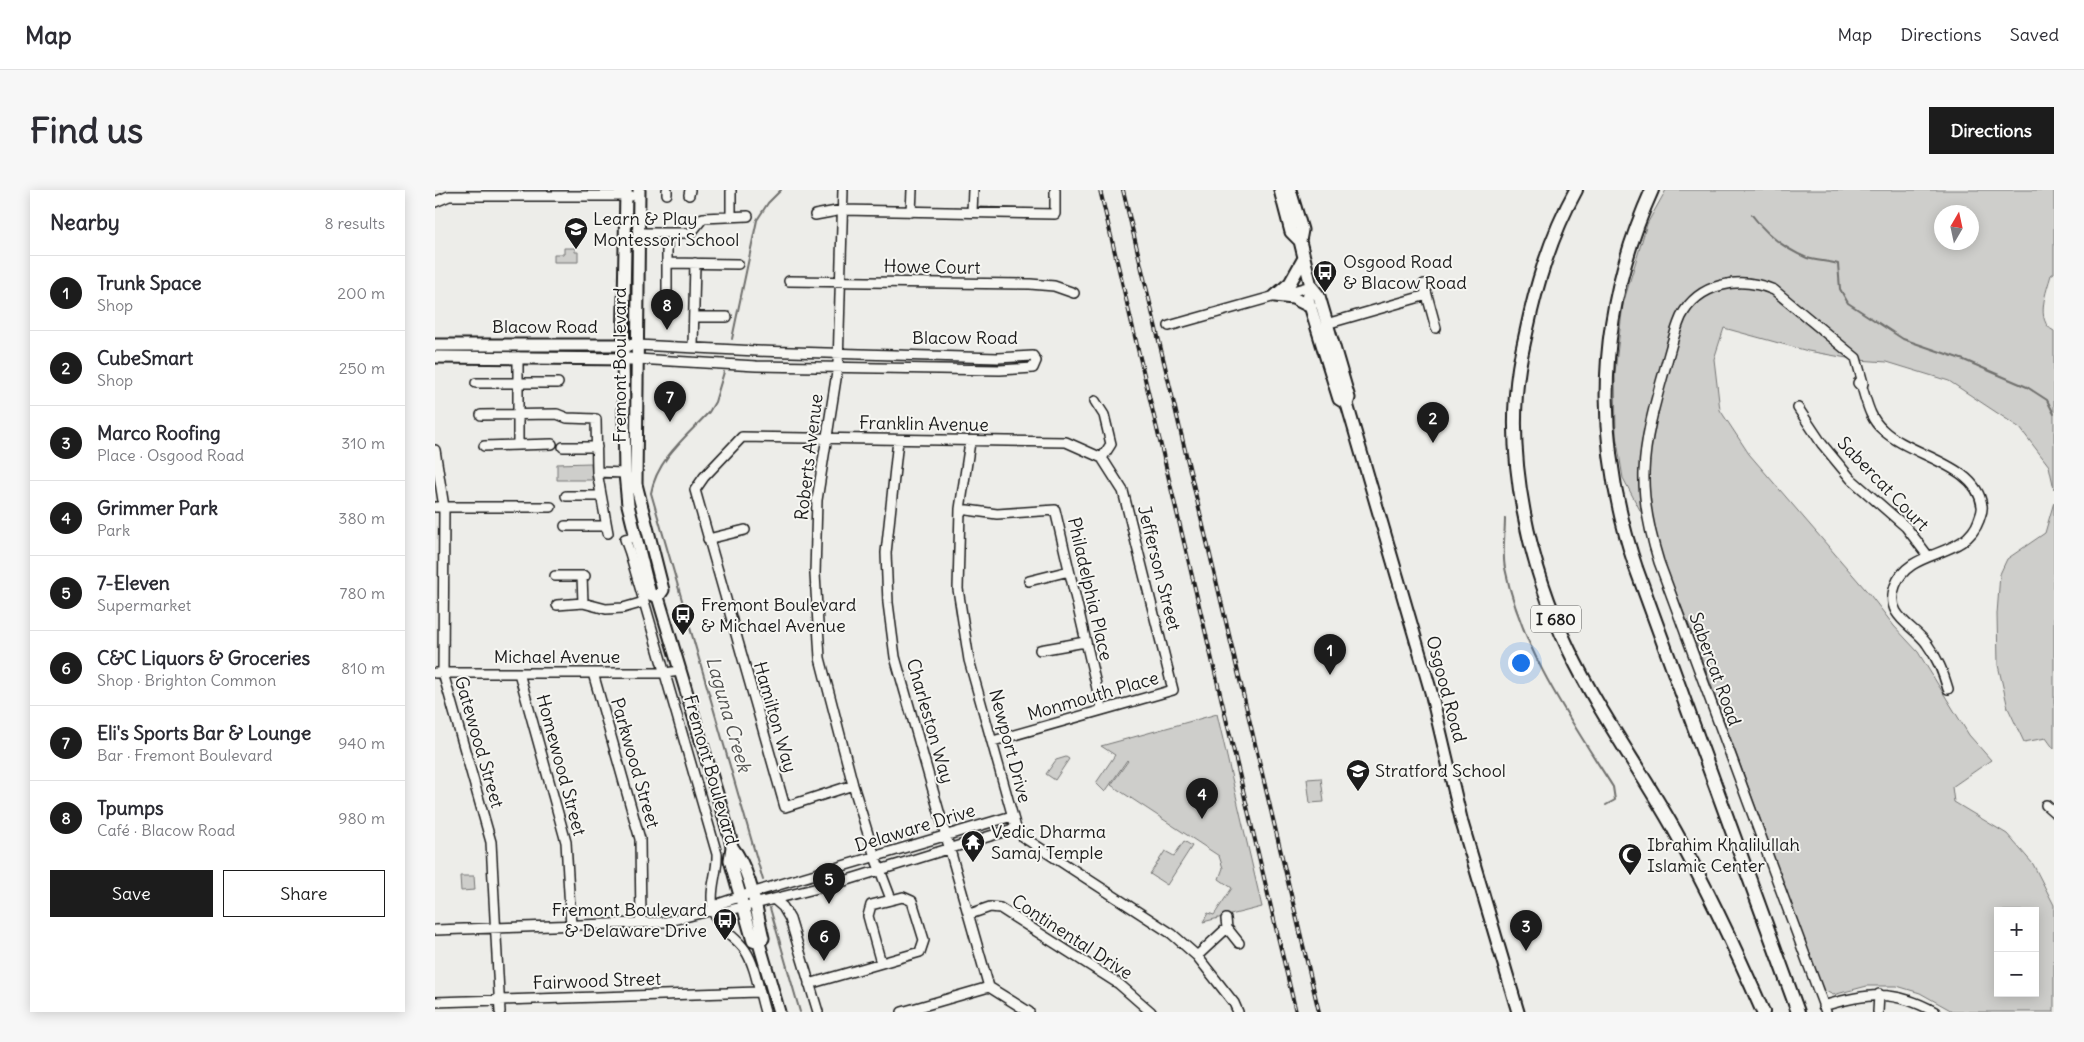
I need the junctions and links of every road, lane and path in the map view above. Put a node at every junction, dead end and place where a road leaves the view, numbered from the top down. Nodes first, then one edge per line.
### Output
1 (731, 190) edge
2 (843, 190) edge
3 (912, 190) edge
4 (973, 190) edge
5 (1055, 190) edge
6 (1280, 190) edge
7 (1290, 190) edge
8 (1576, 190) edge
9 (1652, 190) edge
10 (497, 193) edge
11 (625, 193) edge
12 (639, 193) edge
13 (437, 197) edge
14 (842, 210) junction
15 (911, 212) junction
16 (972, 212) junction
17 (815, 215) dead end
18 (748, 216) dead end
19 (731, 217) junction
20 (639, 233) junction
21 (1300, 241) junction
22 (667, 245) dead end
23 (1304, 258) junction
24 (667, 263) junction
25 (695, 263) junction
26 (737, 264) dead end
27 (789, 281) dead end
28 (841, 282) junction
29 (1424, 284) dead end
30 (1311, 286) junction
31 (667, 291) dead end
32 (1074, 293) dead end
33 (1427, 295) junction
34 (1275, 296) junction
35 (1311, 307) junction
36 (695, 318) junction
37 (727, 318) dead end
38 (1326, 324) junction
39 (1169, 326) dead end
40 (1436, 328) dead end
41 (624, 344) junction
42 (435, 345) edge
43 (637, 345) junction
44 (693, 346) junction
45 (838, 354) junction
46 (435, 357) edge
47 (518, 357) junction
48 (623, 358) junction
49 (637, 359) junction
50 (838, 366) junction
51 (476, 383) dead end
52 (518, 383) junction
53 (557, 383) dead end
54 (1095, 401) dead end
55 (1347, 404) junction
56 (1798, 408) dead end
57 (518, 414) junction
58 (481, 415) dead end
59 (743, 437) joint
60 (827, 438) junction
61 (898, 440) junction
62 (970, 442) junction
63 (552, 444) dead end
64 (518, 445) junction
65 (484, 446) dead end
66 (563, 447) dead end
67 (597, 447) junction
68 (435, 450) edge
69 (1102, 458) junction
70 (597, 472) junction
71 (625, 473) junction
72 (566, 496) dead end
73 (600, 496) junction
74 (439, 507) edge
75 (551, 507) dead end
76 (960, 509) junction
77 (565, 526) dead end
78 (745, 530) dead end
79 (635, 537) junction
80 (708, 539) junction
81 (1928, 556) junction
82 (1069, 571) junction
83 (555, 576) dead end
84 (1029, 581) dead end
85 (439, 594) edge
86 (659, 597) junction
87 (644, 602) junction
88 (583, 603) junction
89 (557, 605) dead end
90 (1085, 642) junction
91 (1040, 650) dead end
92 (679, 670) junction
93 (439, 673) edge
94 (519, 673) junction
95 (593, 673) junction
96 (665, 673) junction
97 (1948, 689) dead end
98 (1173, 690) joint
99 (1102, 710) junction
100 (993, 741) junction
101 (853, 785) junction
102 (2046, 806) dead end
103 (2054, 812) edge
104 (1012, 816) junction
105 (1016, 828) junction
106 (947, 836) junction
107 (949, 847) junction
108 (875, 857) junction
109 (881, 870) junction
110 (792, 896) junction
111 (891, 899) junction
112 (775, 900) junction
113 (748, 901) junction
114 (713, 910) junction
115 (969, 914) junction
116 (790, 919) junction
117 (641, 923) junction
118 (571, 926) junction
119 (497, 928) junction
120 (435, 930) edge
121 (1239, 943) dead end
122 (1197, 956) junction
123 (881, 963) junction
124 (809, 984) junction
125 (989, 987) junction
126 (759, 992) junction
127 (1879, 994) junction
128 (500, 1000) junction
129 (435, 1002) edge
130 (1825, 1009) edge
131 (919, 1010) edge
132 (500, 1012) edge
133 (765, 1012) edge
134 (779, 1012) edge
135 (817, 1012) edge
136 (902, 1012) edge
137 (1029, 1012) edge
138 (1151, 1012) edge
139 (1238, 1012) edge
140 (1518, 1012) edge
141 (1763, 1012) edge
142 (1798, 1012) edge
143 (1878, 1012) edge
144 (1935, 1012) edge

1 - 19 street
2 - 14 street, Roberts Avenue
3 - 15 street
4 - 16 street
5 - 16 street
6 - 21 main road, Osgood Road
7 - 21 main road, Osgood Road
8 - 141 highway, I 680
9 - 142 highway
10 - 11 street
10 - 13 street
11 - 12 street
11 - 41 main road, Fremont Boulevard
12 - 20 main road, Fremont Boulevard
14 - 15 street
14 - 17 street
14 - 28 street, Roberts Avenue
15 - 16 street
18 - 19 street
19 - 20 street
20 - 43 main road, Fremont Boulevard
21 - 23 main road, Osgood Road
22 - 24 street
23 - 30 main road, Osgood Road
23 - 34 main road
24 - 25 street
24 - 31 street
25 - 26 street
25 - 36 street
27 - 28 street, Howe Court
28 - 32 street, Howe Court
28 - 45 street, Roberts Avenue
29 - 33 street
30 - 34 street
30 - 35 main road, Osgood Road
30 - 38 main road, Osgood Road
33 - 38 street
33 - 40 street
34 - 35 main road
34 - 39 street
35 - 55 main road, Osgood Road
36 - 37 street
36 - 44 street
38 - 55 main road, Osgood Road
41 - 42 main road, Blacow Road
41 - 43 main road, Blacow Road
41 - 48 main road, Fremont Boulevard
43 - 44 street, Blacow Road
43 - 49 main road, Fremont Boulevard
44 - 45 street, Blacow Road
45 - 50 street, Roberts Avenue
45 - 50 street, Blacow Road
46 - 47 main road, Blacow Road
47 - 48 main road, Blacow Road
47 - 52 street
48 - 49 main road, Blacow Road
48 - 71 main road, Fremont Boulevard
49 - 50 street, Blacow Road
49 - 86 main road, Fremont Boulevard
50 - 60 street, Roberts Avenue
51 - 52 street
52 - 53 street
52 - 57 street
54 - 69 street
55 - 140 main road, Osgood Road
56 - 81 street, Sabercat Court
57 - 58 street
57 - 64 street
57 - 67 street
59 - 60 street, Franklin Avenue
59 - 80 street, Hamilton Way
60 - 61 street, Franklin Avenue
60 - 101 street, Roberts Avenue
61 - 62 street, Franklin Avenue
61 - 106 street, Charleston Way
62 - 69 street, Franklin Avenue
62 - 76 street, Newport Drive
63 - 64 street
64 - 65 street
66 - 67 street
67 - 70 street
68 - 74 street, Gatewood Street
69 - 98 street, Jefferson Street
70 - 71 street
70 - 73 street
71 - 79 main road, Fremont Boulevard
72 - 73 street
73 - 77 street
74 - 75 street
74 - 85 street, Gatewood Street
76 - 82 street, Philadelphia Place
76 - 100 street, Newport Drive
78 - 80 street
79 - 86 main road, Fremont Boulevard
79 - 87 street, Fremont Boulevard
80 - 101 street, Hamilton Way
81 - 97 street
81 - 130 street, Sabercat Road
82 - 84 street
82 - 90 street, Philadelphia Place
83 - 88 street
85 - 93 street, Gatewood Street
86 - 92 main road, Fremont Boulevard
87 - 88 street
87 - 96 street, Fremont Boulevard
88 - 89 street
90 - 91 street
90 - 99 street, Philadelphia Place
92 - 96 street, Michael Avenue
92 - 113 main road, Fremont Boulevard
93 - 94 street, Michael Avenue
93 - 119 street, Gatewood Street
94 - 95 street, Michael Avenue
94 - 118 street, Homewood Street
95 - 96 street, Michael Avenue
95 - 117 street, Parkwood Street
96 - 114 street, Fremont Boulevard
98 - 99 street, Monmouth Place
99 - 100 street, Monmouth Place
100 - 104 street, Newport Drive
101 - 108 street, Roberts Avenue
102 - 103 street
104 - 105 street, Newport Drive
104 - 106 street, Delaware Drive
105 - 107 street, Delaware Drive
105 - 122 street, Newport Drive
106 - 107 street, Charleston Way
106 - 108 street, Delaware Drive
107 - 109 street, Delaware Drive
107 - 115 street, Charleston Way
108 - 109 street, Roberts Avenue
108 - 113 street, Delaware Drive
109 - 110 street, Delaware Drive
109 - 111 street, Roberts Avenue
110 - 112 street, Delaware Drive
110 - 116 street
111 - 123 street
111 - 123 street
112 - 113 street, Delaware Drive
112 - 116 street
113 - 114 street, Delaware Drive
113 - 134 main road, Fremont Boulevard
114 - 117 street, Delaware Drive
114 - 126 street, Fremont Boulevard
115 - 125 street, Charleston Way
115 - 138 street, Continental Drive
116 - 124 street
117 - 118 street, Delaware Drive
118 - 119 street, Delaware Drive
119 - 120 street, Delaware Drive
119 - 128 street, Gatewood Street
121 - 122 street
122 - 139 street, Newport Drive
123 - 124 street
124 - 135 street
125 - 131 street
125 - 137 street
126 - 128 street, Fairwood Street
126 - 133 street, Fremont Boulevard
127 - 130 street
127 - 143 street
127 - 144 street
128 - 129 street, Fairwood Street
128 - 132 street, Gatewood Street
131 - 136 street

